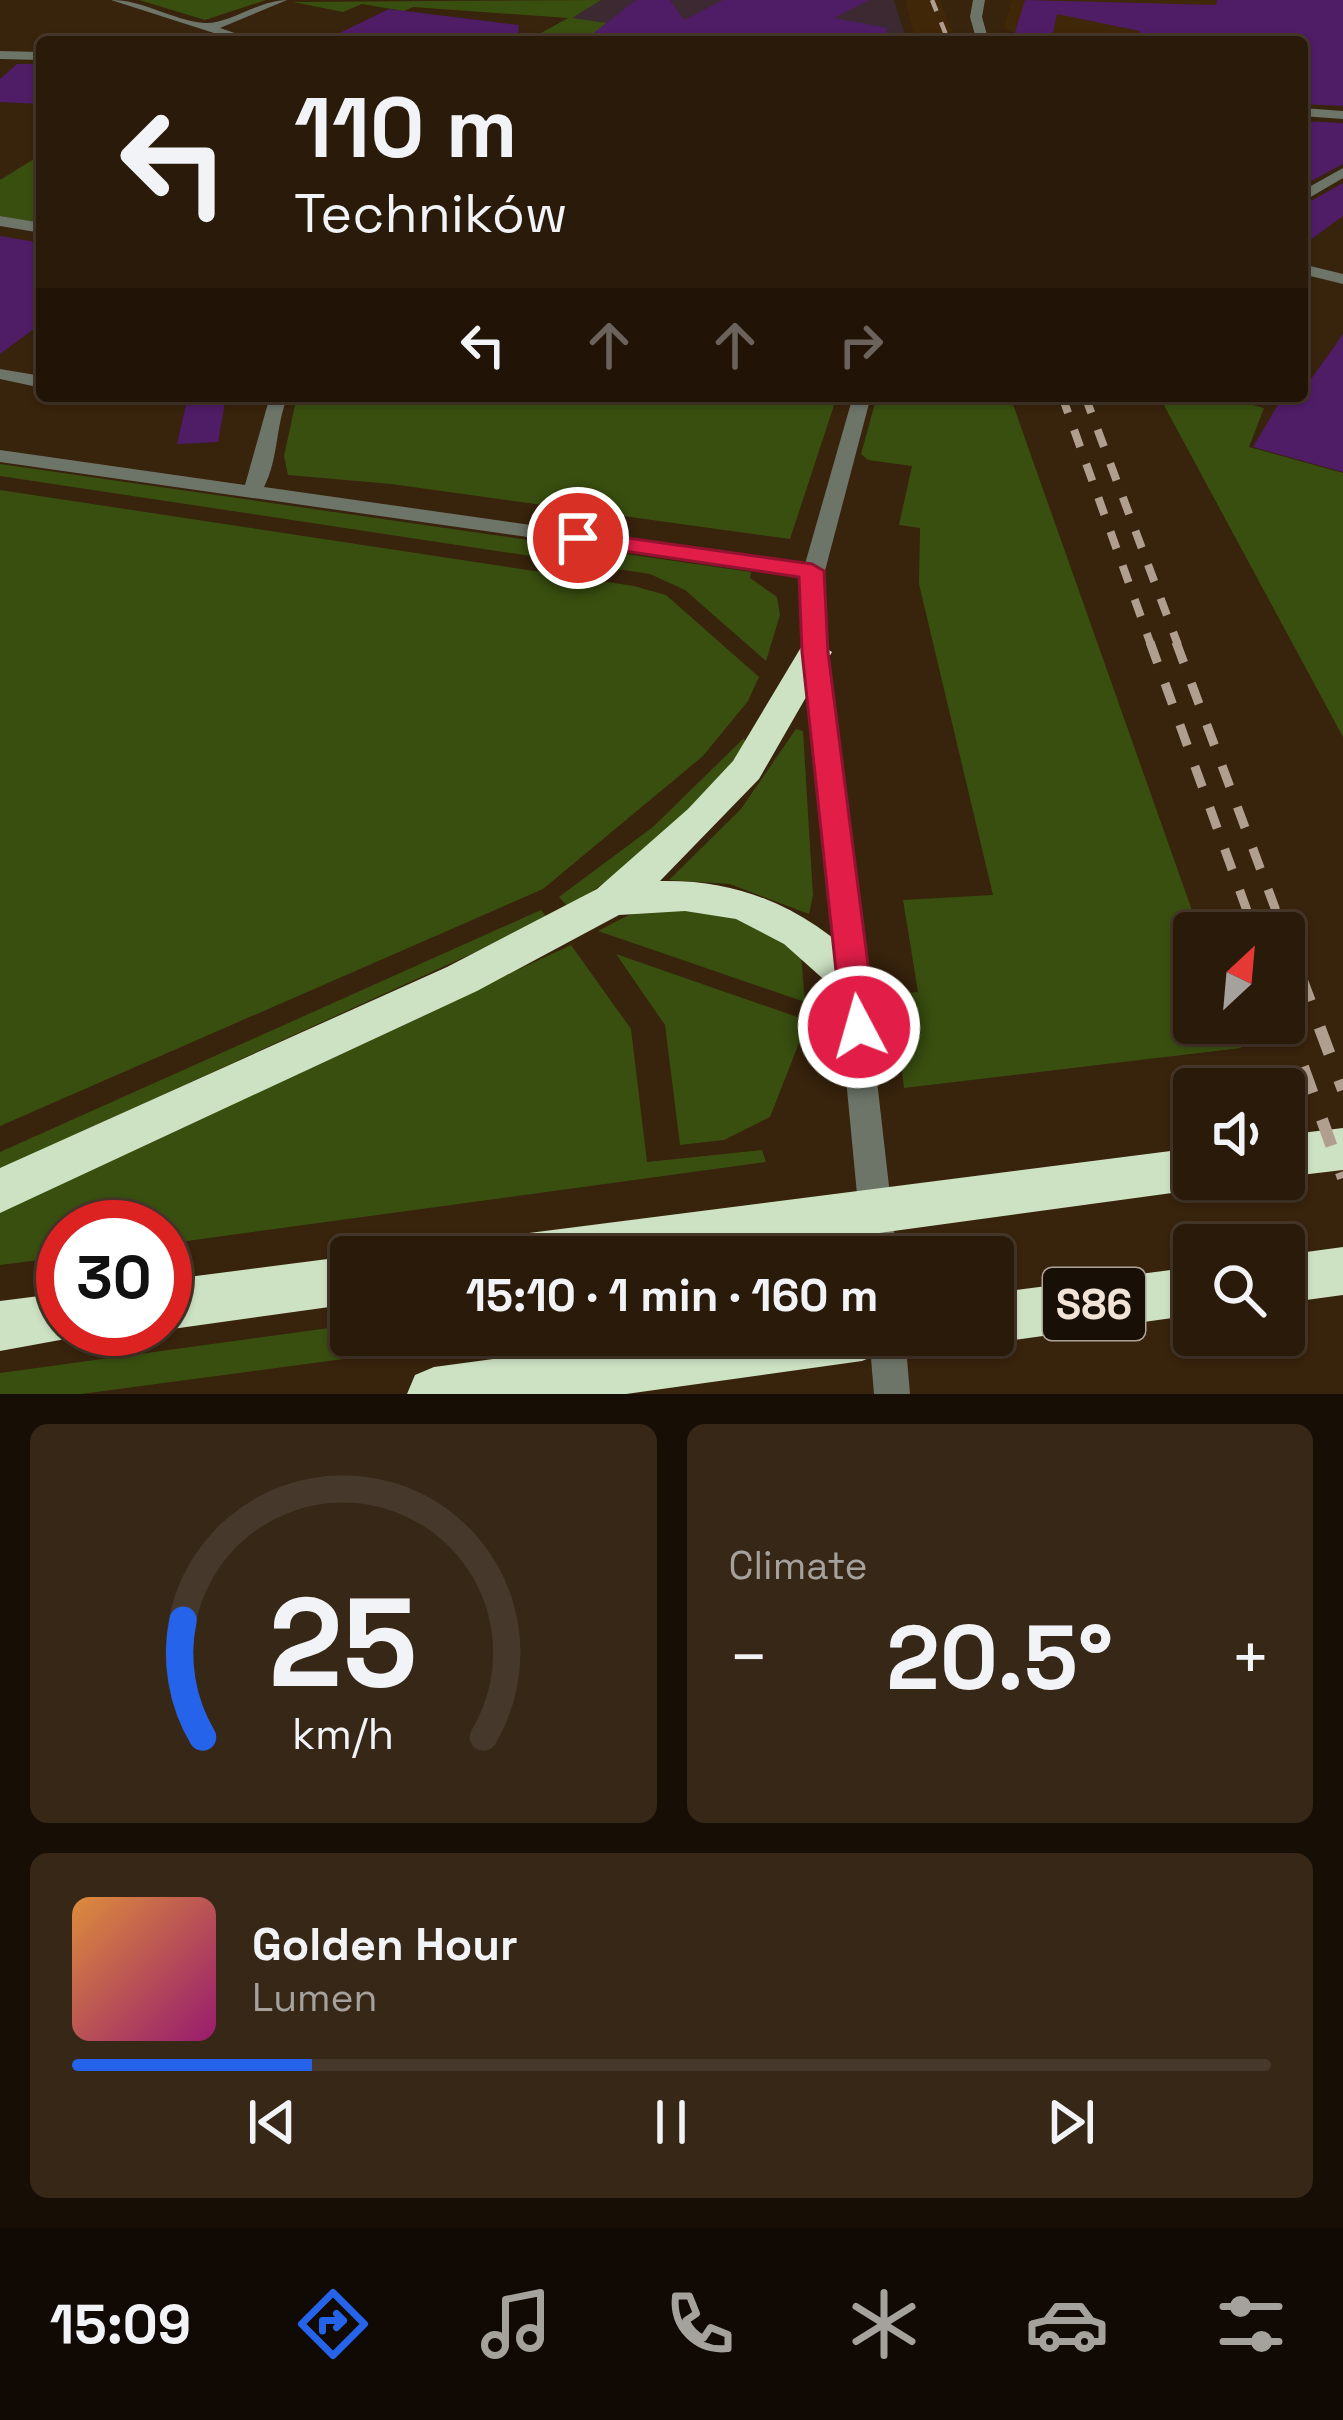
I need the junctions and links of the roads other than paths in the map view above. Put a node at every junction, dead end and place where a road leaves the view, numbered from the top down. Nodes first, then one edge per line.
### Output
1 (117, 0) edge
2 (281, 0) edge
3 (979, 0) edge
4 (208, 28) junction
5 (235, 36) edge
6 (981, 36) edge
7 (0, 56) edge
8 (36, 56) edge
9 (1308, 112) edge
10 (1343, 115) edge
11 (1343, 172) edge
12 (1308, 193) edge
13 (0, 221) edge
14 (36, 227) edge
15 (1308, 270) edge
16 (1343, 279) edge
17 (0, 374) edge
18 (36, 381) edge
19 (276, 402) edge
20 (860, 402) edge
21 (0, 456) edge
22 (252, 491) junction
23 (812, 571) junction
24 (815, 652) junction
25 (612, 900) junction
26 (854, 981) junction
27 (1343, 1149) edge
28 (1305, 1154) edge
29 (1173, 1171) edge
30 (0, 1190) edge
31 (689, 1236) edge
32 (878, 1236) edge
33 (330, 1283) edge
34 (1173, 1294) edge
35 (192, 1301) edge
36 (1014, 1315) edge
37 (36, 1322) edge
38 (0, 1327) edge
39 (719, 1356) edge
40 (889, 1356) edge
41 (499, 1389) edge
42 (434, 1394) edge
43 (892, 1394) edge

1 - 4 street
2 - 4 street
3 - 6 street
4 - 5 street
7 - 8 street
9 - 10 street
11 - 12 street
13 - 14 street
15 - 16 street
17 - 18 street
19 - 22 street
20 - 23 street
21 - 22 street
22 - 23 street
23 - 24 street
24 - 25 highway
24 - 26 street
25 - 26 highway
25 - 30 highway
26 - 32 street
27 - 28 highway
29 - 31 highway
33 - 35 highway
34 - 36 highway, S86
37 - 38 highway
39 - 41 highway
40 - 43 street
41 - 42 highway

